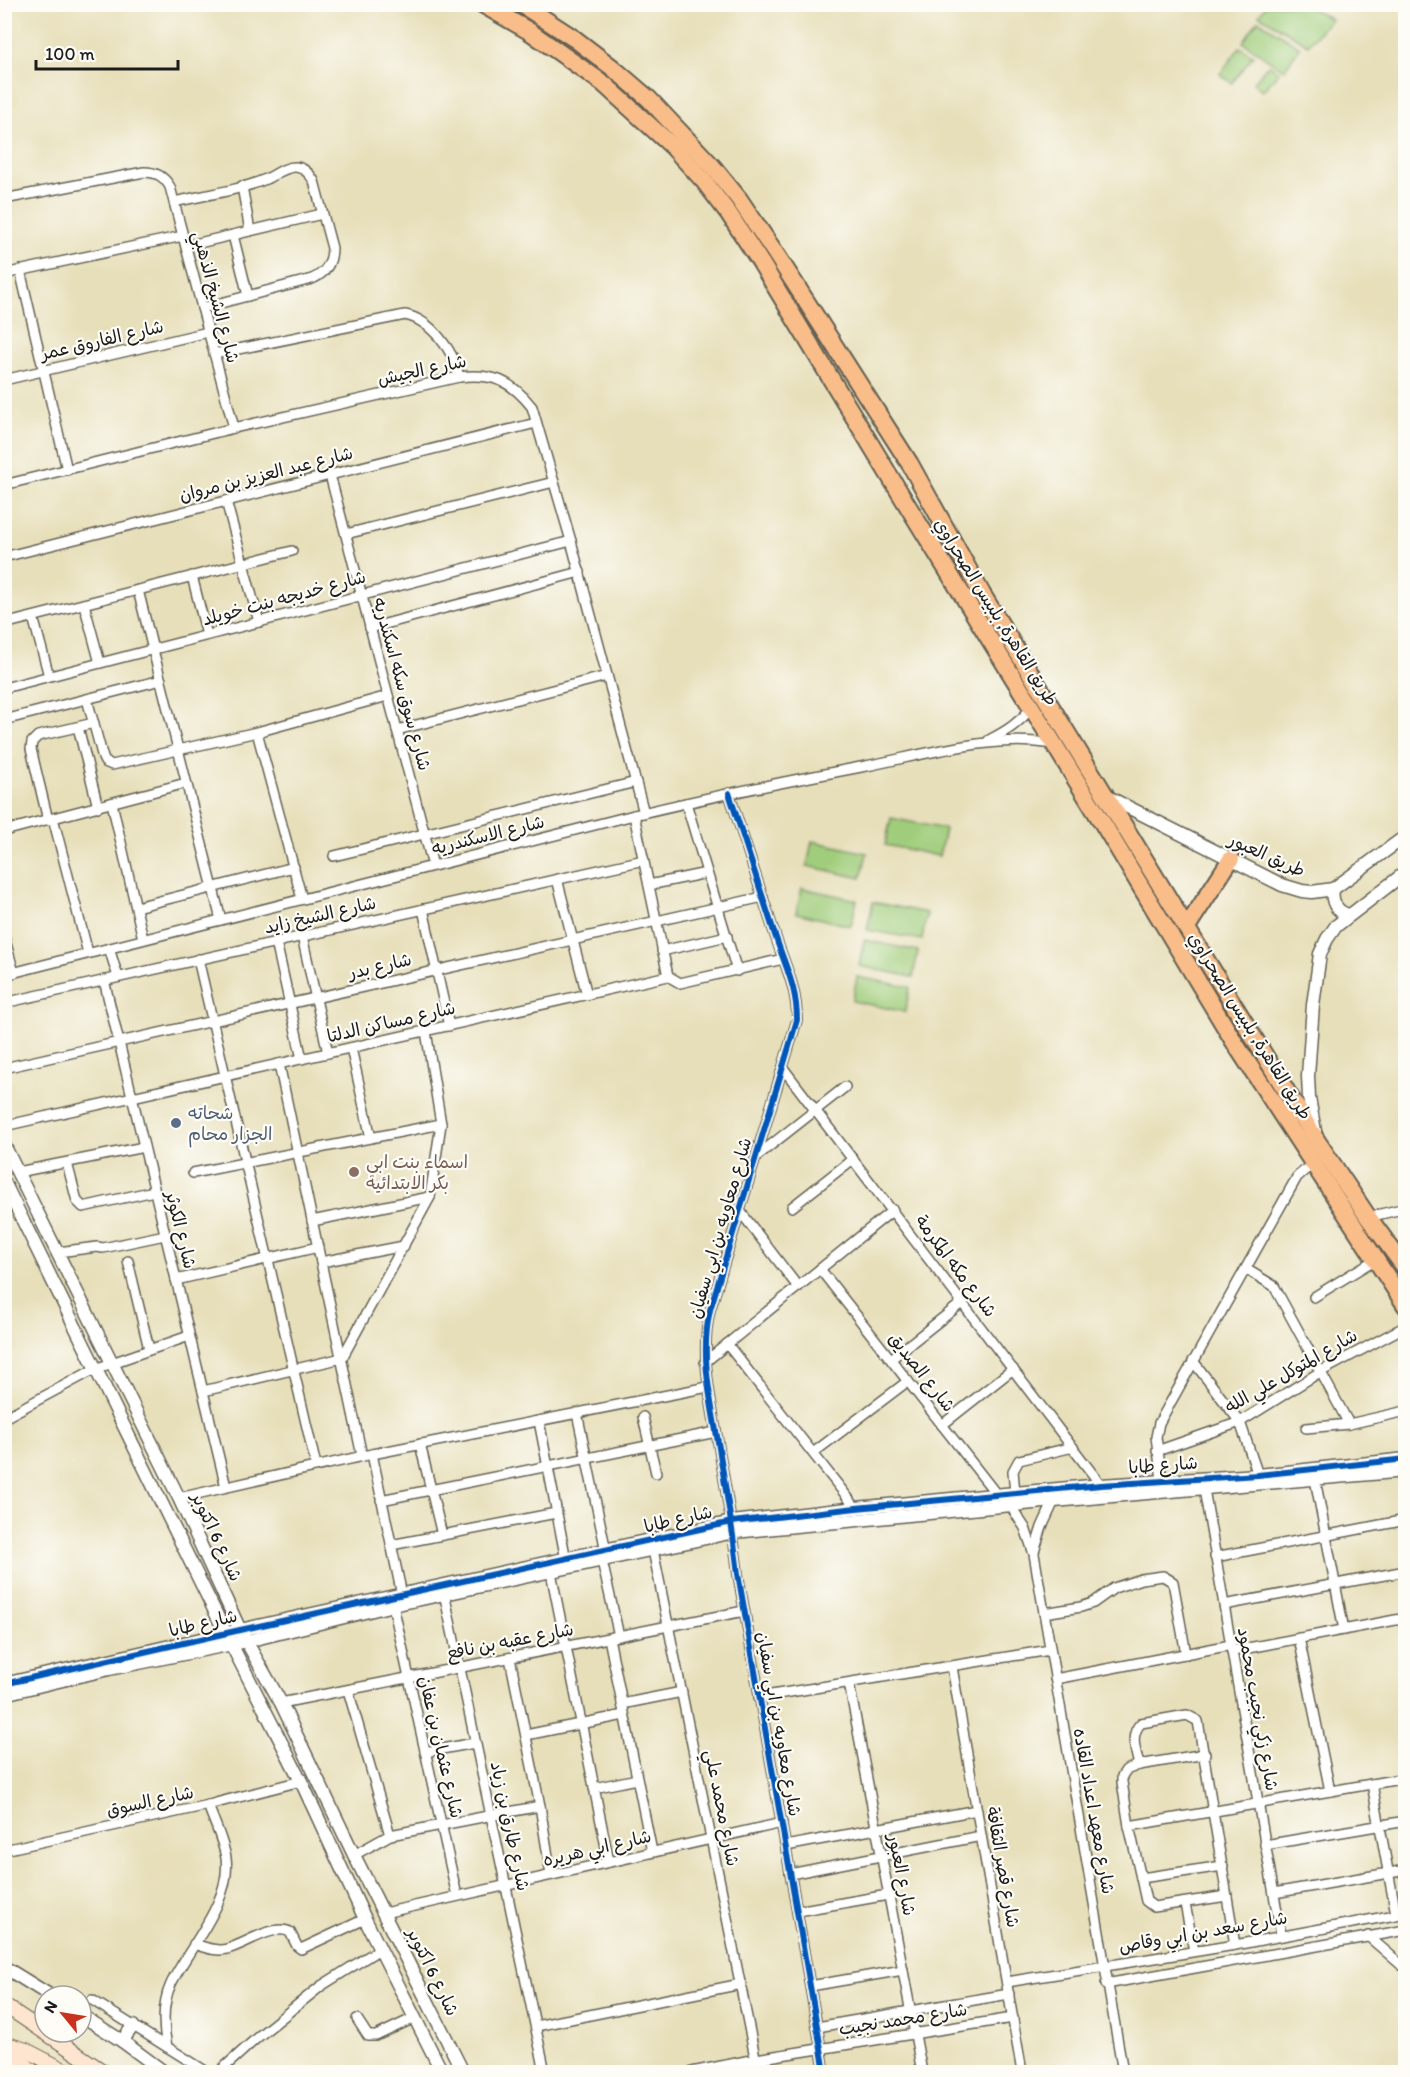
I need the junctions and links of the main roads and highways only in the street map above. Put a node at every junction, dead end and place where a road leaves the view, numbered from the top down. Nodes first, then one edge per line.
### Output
1 (482, 4) edge
2 (527, 7) edge
3 (910, 464) junction
4 (889, 476) junction
5 (929, 498) junction
6 (909, 508) junction
7 (1231, 860) road end
8 (1187, 927) junction
9 (1406, 1269) edge
10 (1406, 1306) edge
11 (4, 2005) edge
12 (4, 2043) edge
13 (4, 2048) edge
14 (34, 2073) edge
15 (68, 2073) edge
16 (104, 2073) edge

1 - 4 highway, طريق القاهرة, بلبيس الصحراوي
2 - 3 highway, طريق القاهرة, بلبيس الصحراوي
3 - 4 highway
3 - 5 highway, طريق القاهرة, بلبيس الصحراوي
4 - 6 highway, طريق القاهرة, بلبيس الصحراوي
5 - 6 highway
5 - 8 highway, طريق القاهرة, بلبيس الصحراوي
6 - 10 highway, طريق القاهرة, بلبيس الصحراوي
7 - 8 highway
8 - 9 highway, طريق القاهرة, بلبيس الصحراوي
11 - 16 main road
12 - 15 main road
13 - 14 main road

